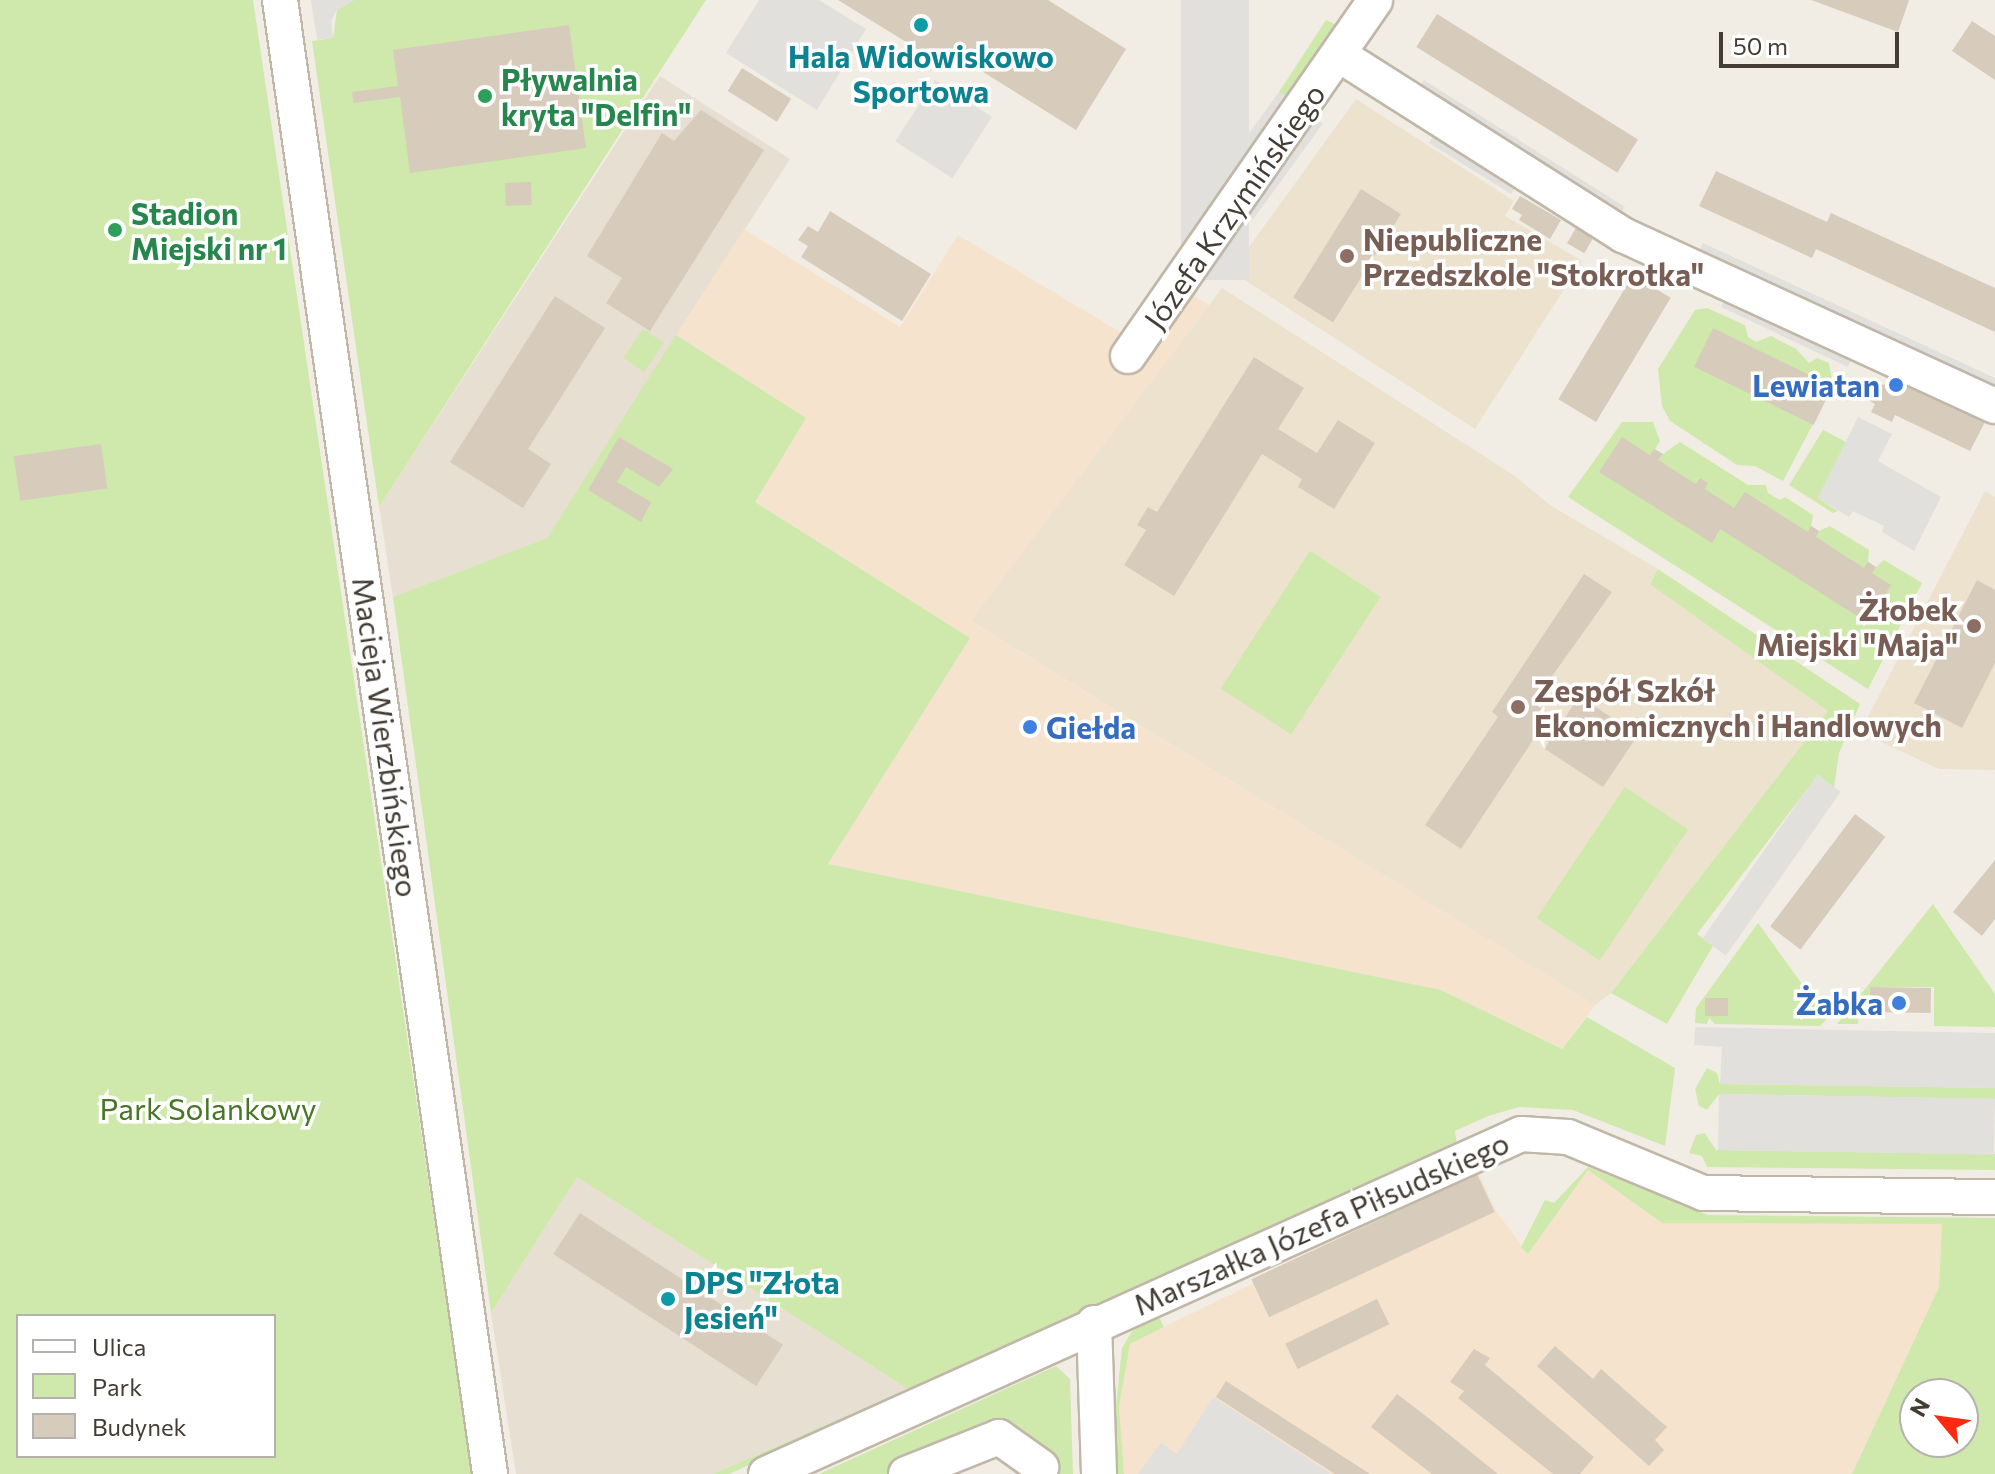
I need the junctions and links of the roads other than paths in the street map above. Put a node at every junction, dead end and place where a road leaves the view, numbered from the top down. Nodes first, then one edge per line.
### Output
1 (280, 0) edge
2 (1375, 0) edge
3 (1341, 56) junction
4 (1128, 356) dead end
5 (1995, 406) edge
6 (1995, 1197) edge
7 (1094, 1323) junction
8 (1041, 1467) dead end
9 (490, 1474) edge
10 (766, 1474) edge
11 (906, 1474) edge
12 (1099, 1474) edge

1 - 9 street, Macieja Wierzbińskiego
2 - 3 street, Józefa Krzymińskiego
3 - 4 street, Józefa Krzymińskiego
3 - 5 street, Józefa Krzymińskiego
6 - 7 street, Marszałka Józefa Piłsudskiego
7 - 10 street, Marszałka Józefa Piłsudskiego
7 - 12 street
8 - 11 street

